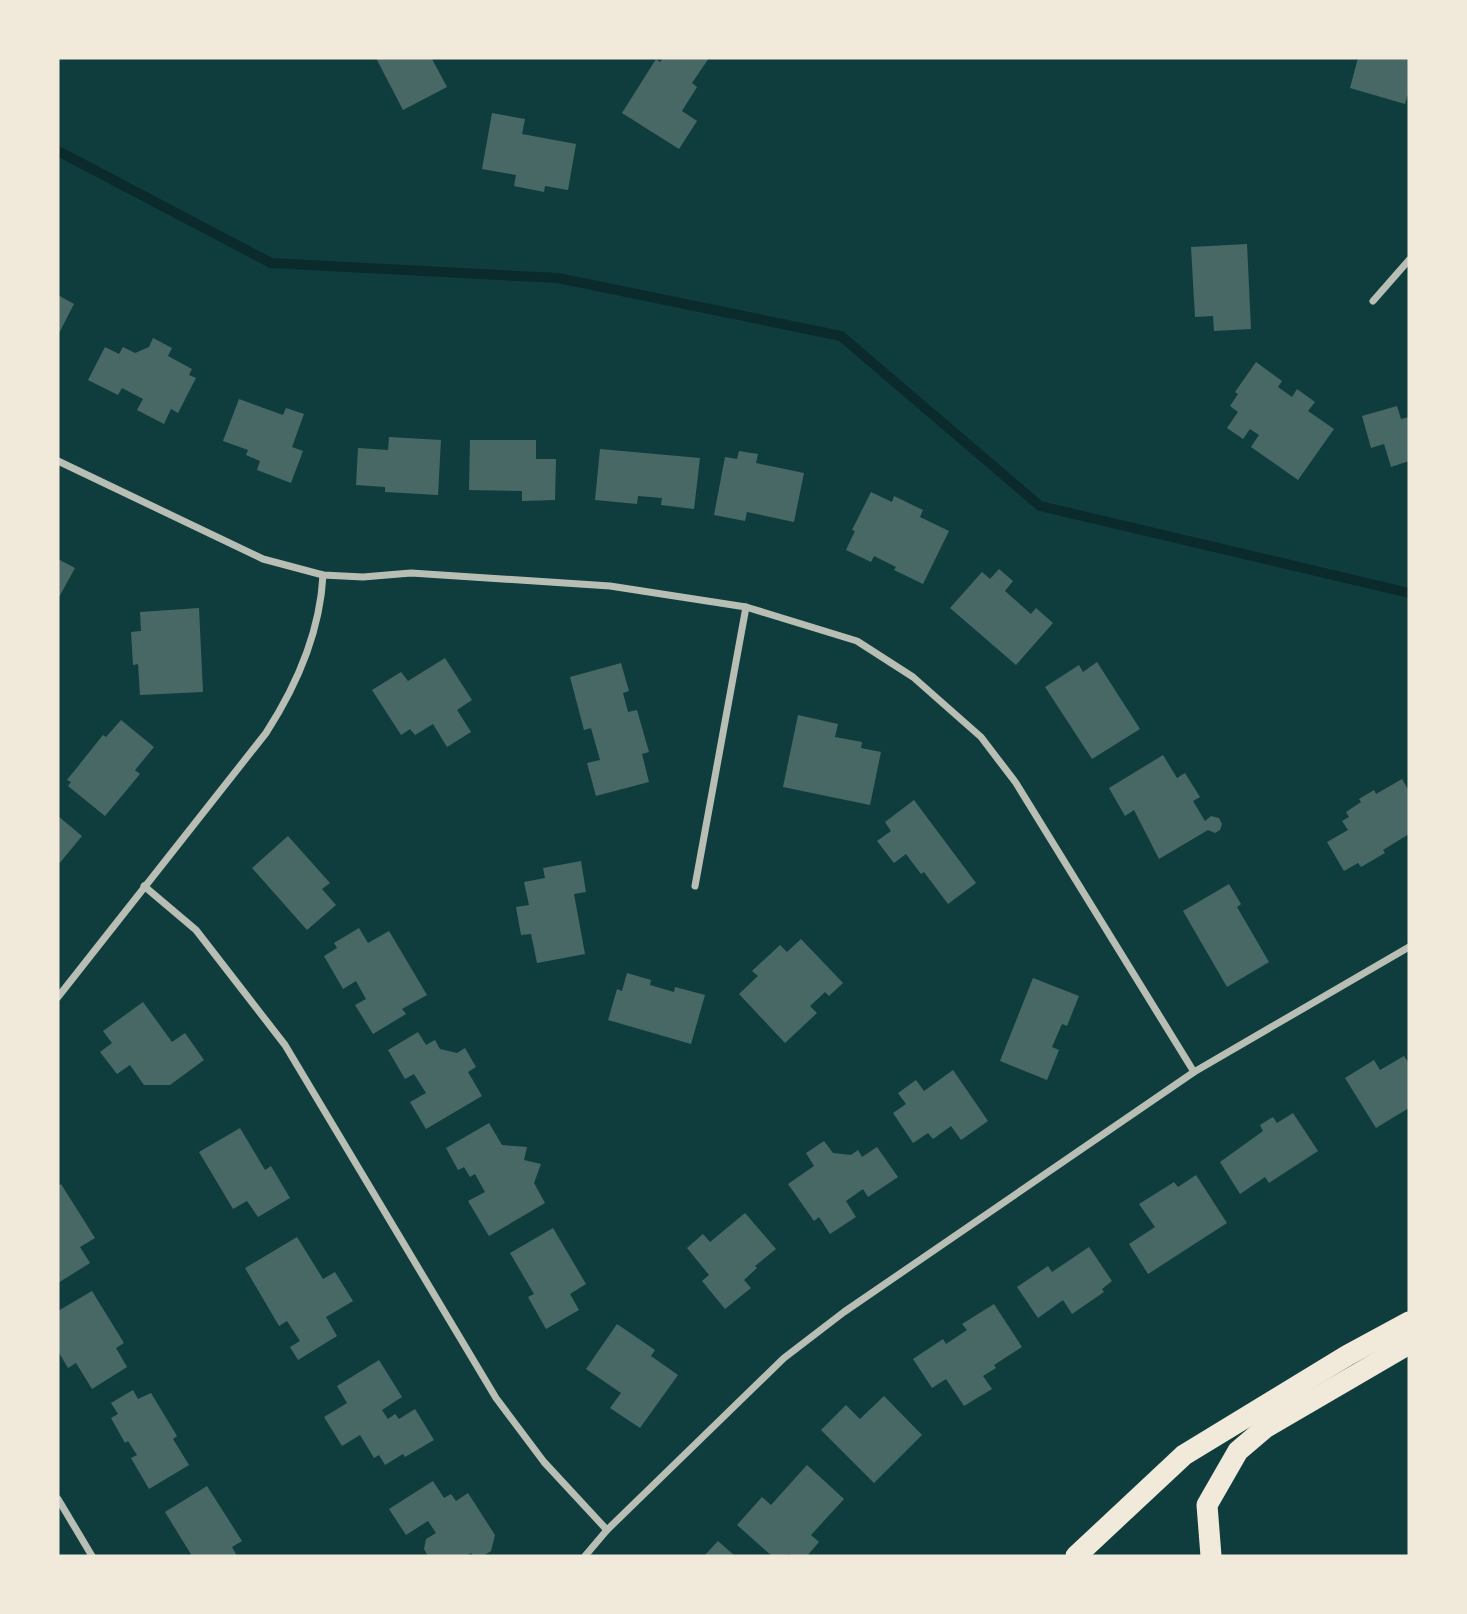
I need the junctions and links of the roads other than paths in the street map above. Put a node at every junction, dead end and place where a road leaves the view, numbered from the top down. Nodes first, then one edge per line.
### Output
1 (1409, 260) edge
2 (1373, 301) dead end
3 (58, 461) edge
4 (323, 575) junction
5 (746, 607) junction
6 (144, 886) junction
7 (695, 886) dead end
8 (1409, 947) edge
9 (58, 998) edge
10 (1194, 1072) junction
11 (1409, 1322) edge
12 (1409, 1344) edge
13 (58, 1499) edge
14 (607, 1530) junction
15 (92, 1556) edge
16 (585, 1556) edge
17 (1076, 1556) edge
18 (1211, 1556) edge

1 - 2 street
3 - 4 street
4 - 5 street
4 - 6 street
5 - 7 street
5 - 10 street
6 - 9 street
6 - 14 street
8 - 10 street
10 - 14 street
11 - 17 highway
12 - 18 highway
13 - 15 street
14 - 16 street

